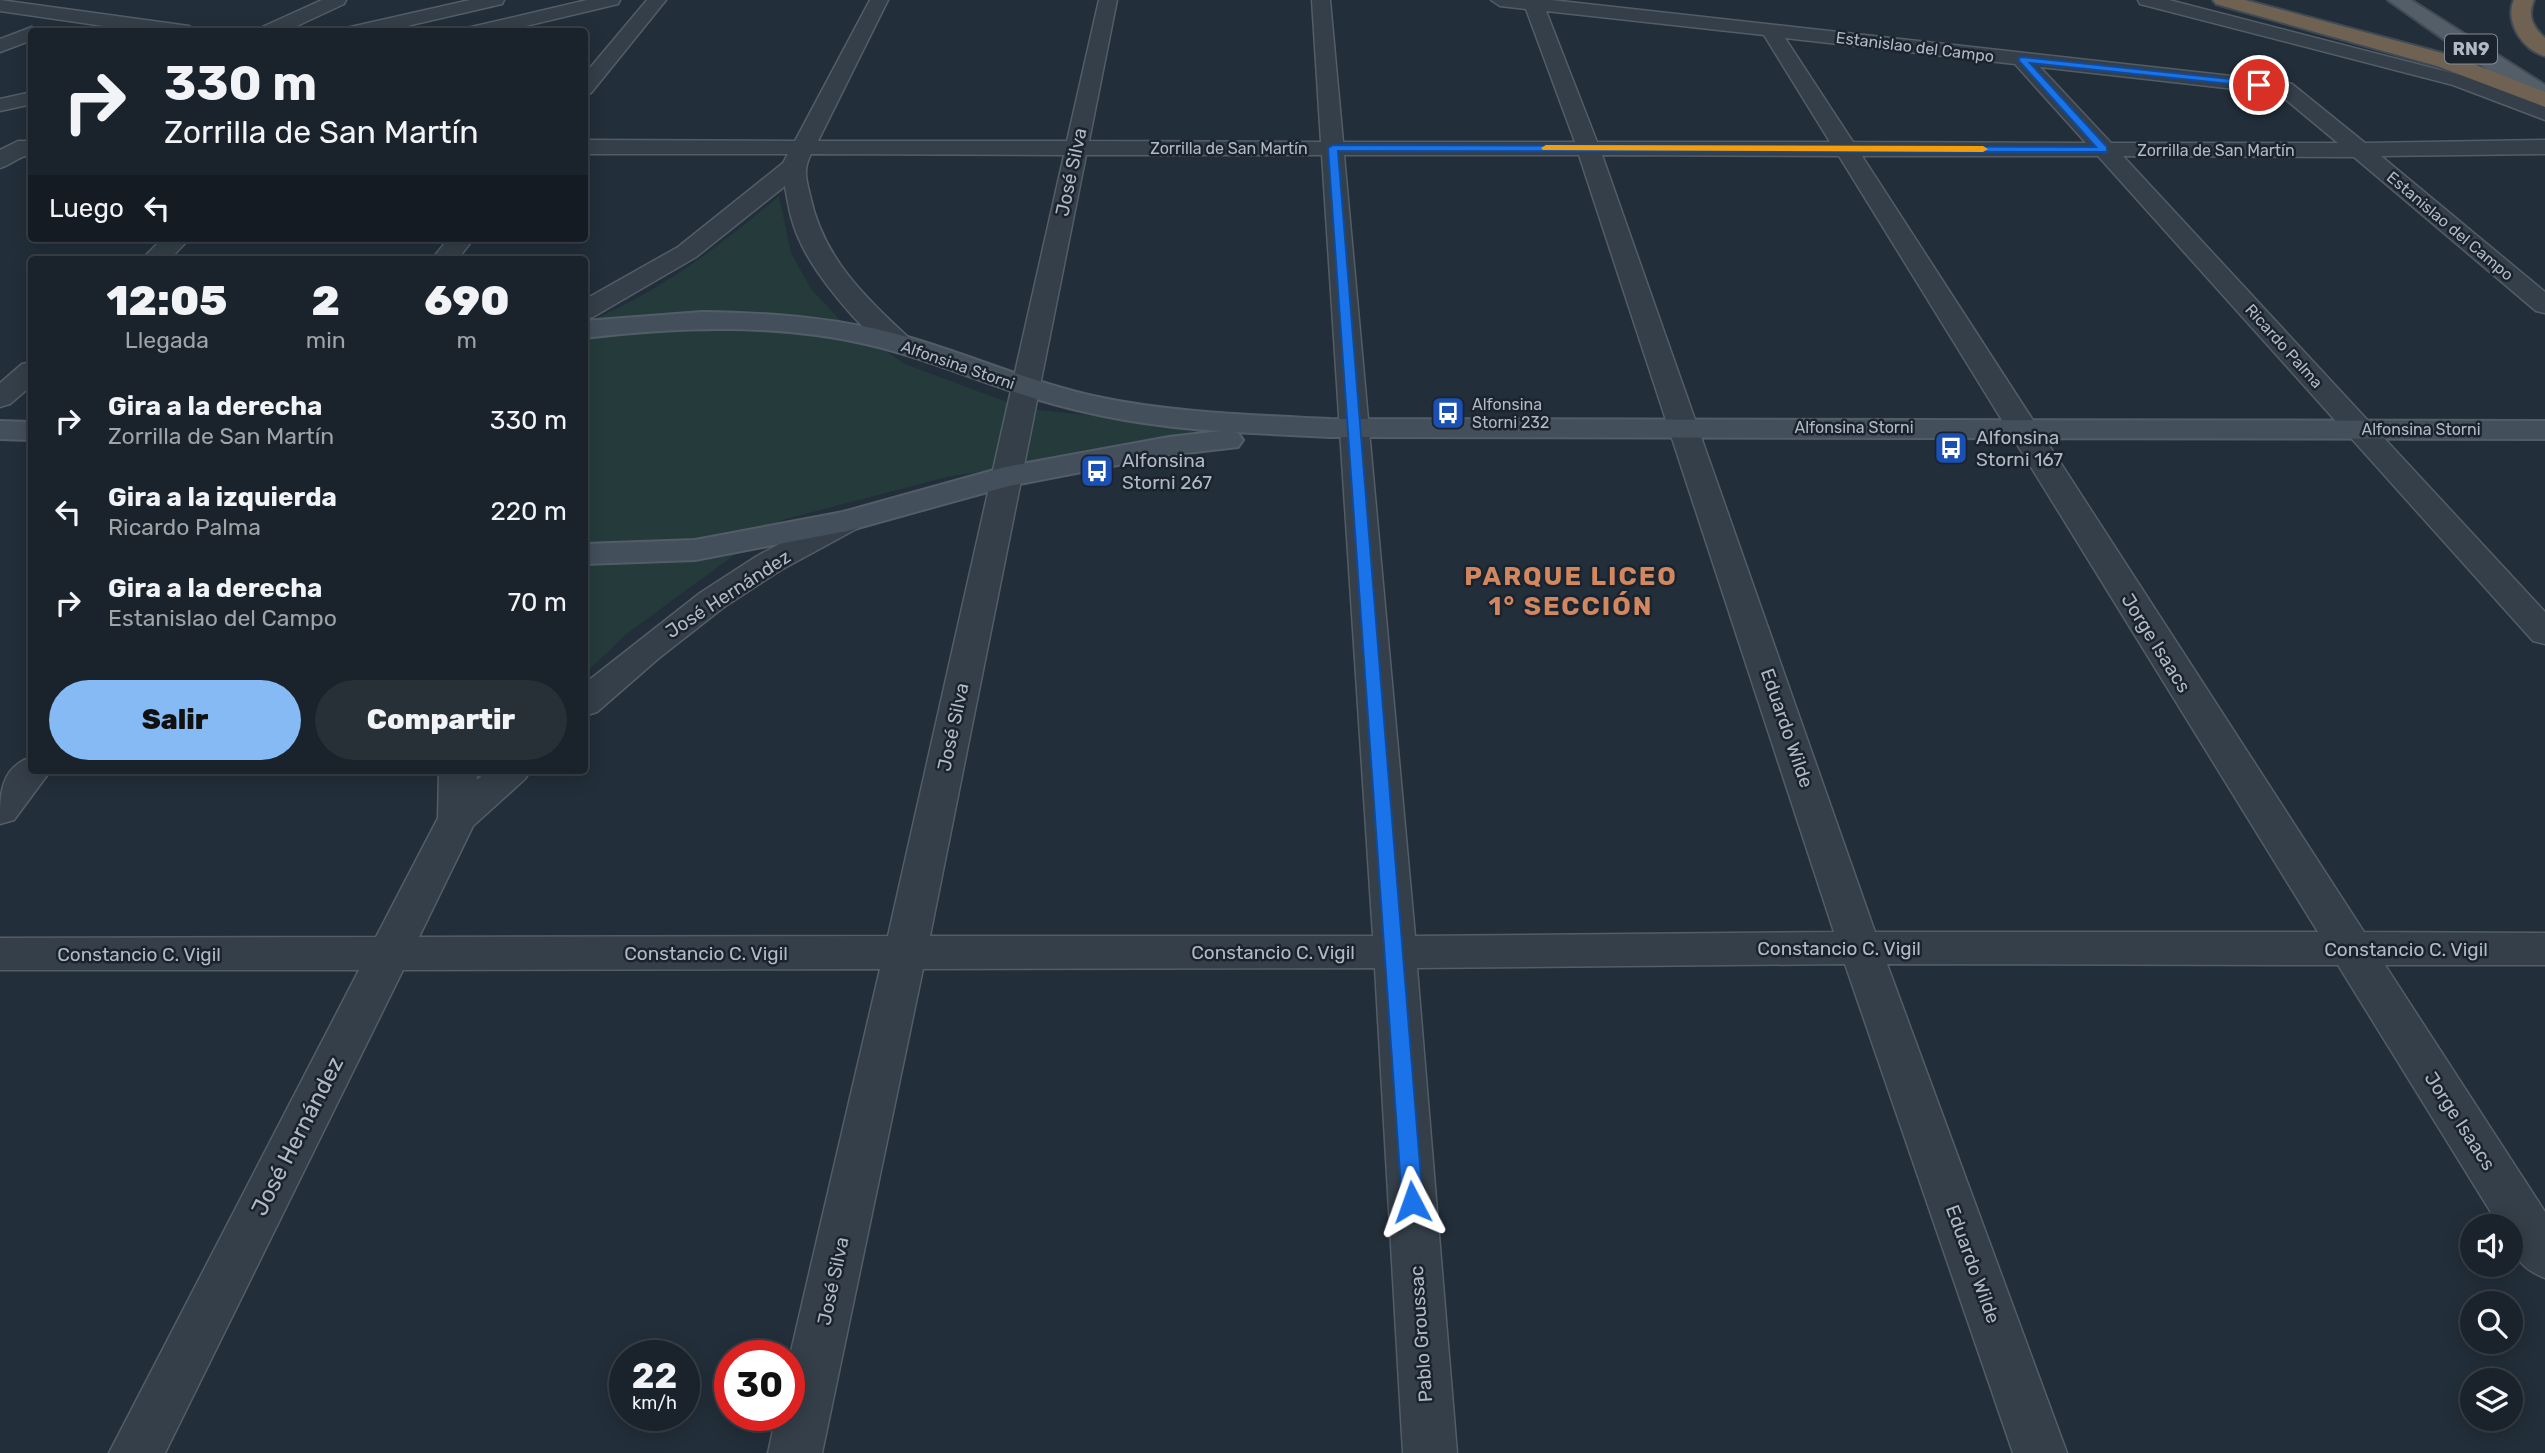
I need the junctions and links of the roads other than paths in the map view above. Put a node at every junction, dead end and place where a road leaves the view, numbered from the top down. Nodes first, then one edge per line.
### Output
1 (114, 0) edge
2 (337, 0) edge
3 (495, 0) edge
4 (611, 0) edge
5 (657, 0) edge
6 (879, 0) edge
7 (1108, 0) edge
8 (1321, 0) edge
9 (2147, 0) edge
10 (2222, 0) edge
11 (2399, 0) edge
12 (2524, 0) edge
13 (1517, 2) edge
14 (0, 5) edge
15 (74, 16) junction
16 (43, 28) edge
17 (160, 28) edge
18 (276, 28) edge
19 (371, 28) edge
20 (491, 28) edge
21 (1770, 29) junction
22 (28, 34) edge
23 (0, 46) edge
24 (2545, 50) edge
25 (2517, 51) dead end
26 (2022, 60) junction
27 (2545, 69) edge
28 (588, 84) edge
29 (2545, 94) edge
30 (28, 99) edge
31 (2545, 100) edge
32 (0, 105) edge
33 (2545, 114) edge
34 (588, 147) edge
35 (2545, 147) edge
36 (1076, 148) junction
37 (1333, 148) junction
38 (1588, 148) junction
39 (1847, 148) junction
40 (2104, 149) junction
41 (2360, 150) junction
42 (798, 157) junction
43 (174, 242) edge
44 (460, 242) edge
45 (158, 256) edge
46 (448, 256) edge
47 (2545, 305) edge
48 (588, 309) edge
49 (588, 330) edge
50 (899, 344) junction
51 (28, 374) edge
52 (1024, 388) junction
53 (0, 398) edge
54 (1685, 427) junction
55 (2020, 427) junction
56 (1343, 428) junction
57 (2359, 429) junction
58 (2545, 430) edge
59 (1005, 477) junction
60 (848, 521) junction
61 (588, 554) edge
62 (2545, 633) edge
63 (588, 701) edge
64 (29, 774) edge
65 (458, 774) edge
66 (508, 774) edge
67 (0, 810) edge
68 (458, 818) junction
69 (1860, 948) junction
70 (2350, 948) junction
71 (2545, 949) edge
72 (1395, 951) junction
73 (390, 953) junction
74 (905, 953) junction
75 (0, 954) edge
76 (2545, 1255) edge
77 (136, 1453) edge
78 (795, 1453) edge
79 (1430, 1453) edge
80 (2040, 1453) edge

1 - 15 street
2 - 18 street
3 - 19 street
4 - 20 street
5 - 28 street
6 - 42 street
7 - 36 street, José Silva
8 - 37 street, Pablo Groussac
9 - 33 street
10 - 31 highway
11 - 29 main road, RN9
12 - 24 highway
13 - 21 street, Estanislao del Campo
13 - 38 street, Eduardo Wilde
14 - 15 street
15 - 16 street
15 - 17 street
21 - 26 street, Estanislao del Campo
21 - 39 street, Jorge Isaacs
22 - 23 street
25 - 27 main road, RN9
26 - 40 street, Ricardo Palma
26 - 41 street, Estanislao del Campo
30 - 32 street
34 - 42 street, Zorrilla de San Martín
35 - 41 street, Zorrilla de San Martín
36 - 37 street, Zorrilla de San Martín
36 - 42 street, Zorrilla de San Martín
36 - 52 street, José Silva
37 - 38 street, Zorrilla de San Martín
37 - 56 street, Pablo Groussac
38 - 39 street, Zorrilla de San Martín
38 - 54 street, Eduardo Wilde
39 - 40 street, Zorrilla de San Martín
39 - 55 street, Jorge Isaacs
40 - 41 street, Zorrilla de San Martín
40 - 57 street, Ricardo Palma
41 - 47 street, Estanislao del Campo
42 - 48 street
42 - 50 street
43 - 45 street
44 - 46 street
49 - 50 street, Alfonsina Storni
50 - 52 street, Alfonsina Storni
51 - 53 street
52 - 56 street, Alfonsina Storni
52 - 59 street, José Silva
54 - 55 street, Alfonsina Storni
54 - 56 street, Alfonsina Storni
54 - 69 street, Eduardo Wilde
55 - 57 street, Alfonsina Storni
55 - 70 street, Jorge Isaacs
56 - 59 street, Alfonsina Storni
56 - 72 street, Pablo Groussac
57 - 58 street, Alfonsina Storni
57 - 62 street, Ricardo Palma
59 - 60 street, Alfonsina Storni
59 - 74 street, José Silva
60 - 61 street, Alfonsina Storni
60 - 63 street, José Hernández
64 - 67 street
65 - 68 street, José Hernández
66 - 68 street, José Hernández
68 - 73 street, José Hernández
69 - 70 street, Constancio C. Vigil
69 - 72 street, Constancio C. Vigil
69 - 80 street, Eduardo Wilde
70 - 71 street, Constancio C. Vigil
70 - 76 street, Jorge Isaacs
72 - 74 street, Constancio C. Vigil
72 - 79 street, Pablo Groussac
73 - 74 street, Constancio C. Vigil
73 - 75 street, Constancio C. Vigil
73 - 77 street, José Hernández
74 - 78 street, José Silva

